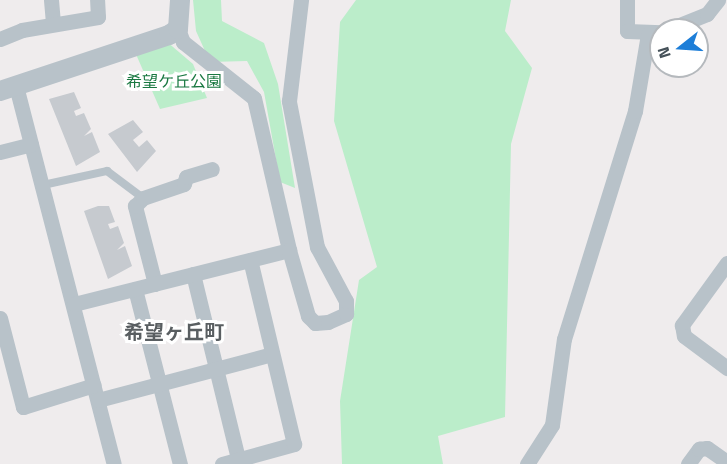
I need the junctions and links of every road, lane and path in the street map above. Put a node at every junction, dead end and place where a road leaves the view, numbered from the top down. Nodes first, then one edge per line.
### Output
1 (51, 0) edge
2 (97, 0) edge
3 (180, 0) edge
4 (301, 0) edge
5 (627, 0) edge
6 (718, 0) edge
7 (696, 18) edge
8 (53, 24) junction
9 (178, 28) junction
10 (649, 33) edge
11 (0, 39) edge
12 (649, 56) edge
13 (8, 89) edge
14 (31, 144) junction
15 (0, 152) edge
16 (212, 169) dead end
17 (43, 185) junction
18 (144, 198) junction
19 (290, 250) junction
20 (250, 260) junction
21 (726, 268) edge
22 (193, 274) junction
23 (155, 284) junction
24 (135, 289) junction
25 (74, 304) junction
26 (0, 318) edge
27 (272, 354) junction
28 (727, 368) edge
29 (215, 369) junction
30 (160, 382) junction
31 (96, 392) junction
32 (248, 460) edge
33 (727, 462) edge
34 (114, 464) edge
35 (180, 464) edge
36 (222, 464) edge
37 (527, 464) edge
38 (688, 464) edge

1 - 8 street
2 - 8 street
3 - 9 street
4 - 19 street
5 - 10 street
6 - 7 street
8 - 11 street
9 - 13 street
9 - 19 street
12 - 37 street
13 - 14 street
14 - 15 street
14 - 17 street
16 - 18 street
17 - 18 lane
17 - 25 street
18 - 23 street
19 - 20 street
20 - 22 street
20 - 27 street
21 - 28 street
22 - 23 street
22 - 29 street
23 - 24 street
24 - 25 street
24 - 30 street
25 - 31 street
26 - 31 street
27 - 29 street
27 - 32 street
29 - 30 street
29 - 32 street
30 - 31 street
30 - 35 street
31 - 34 street
32 - 36 street
33 - 38 street

